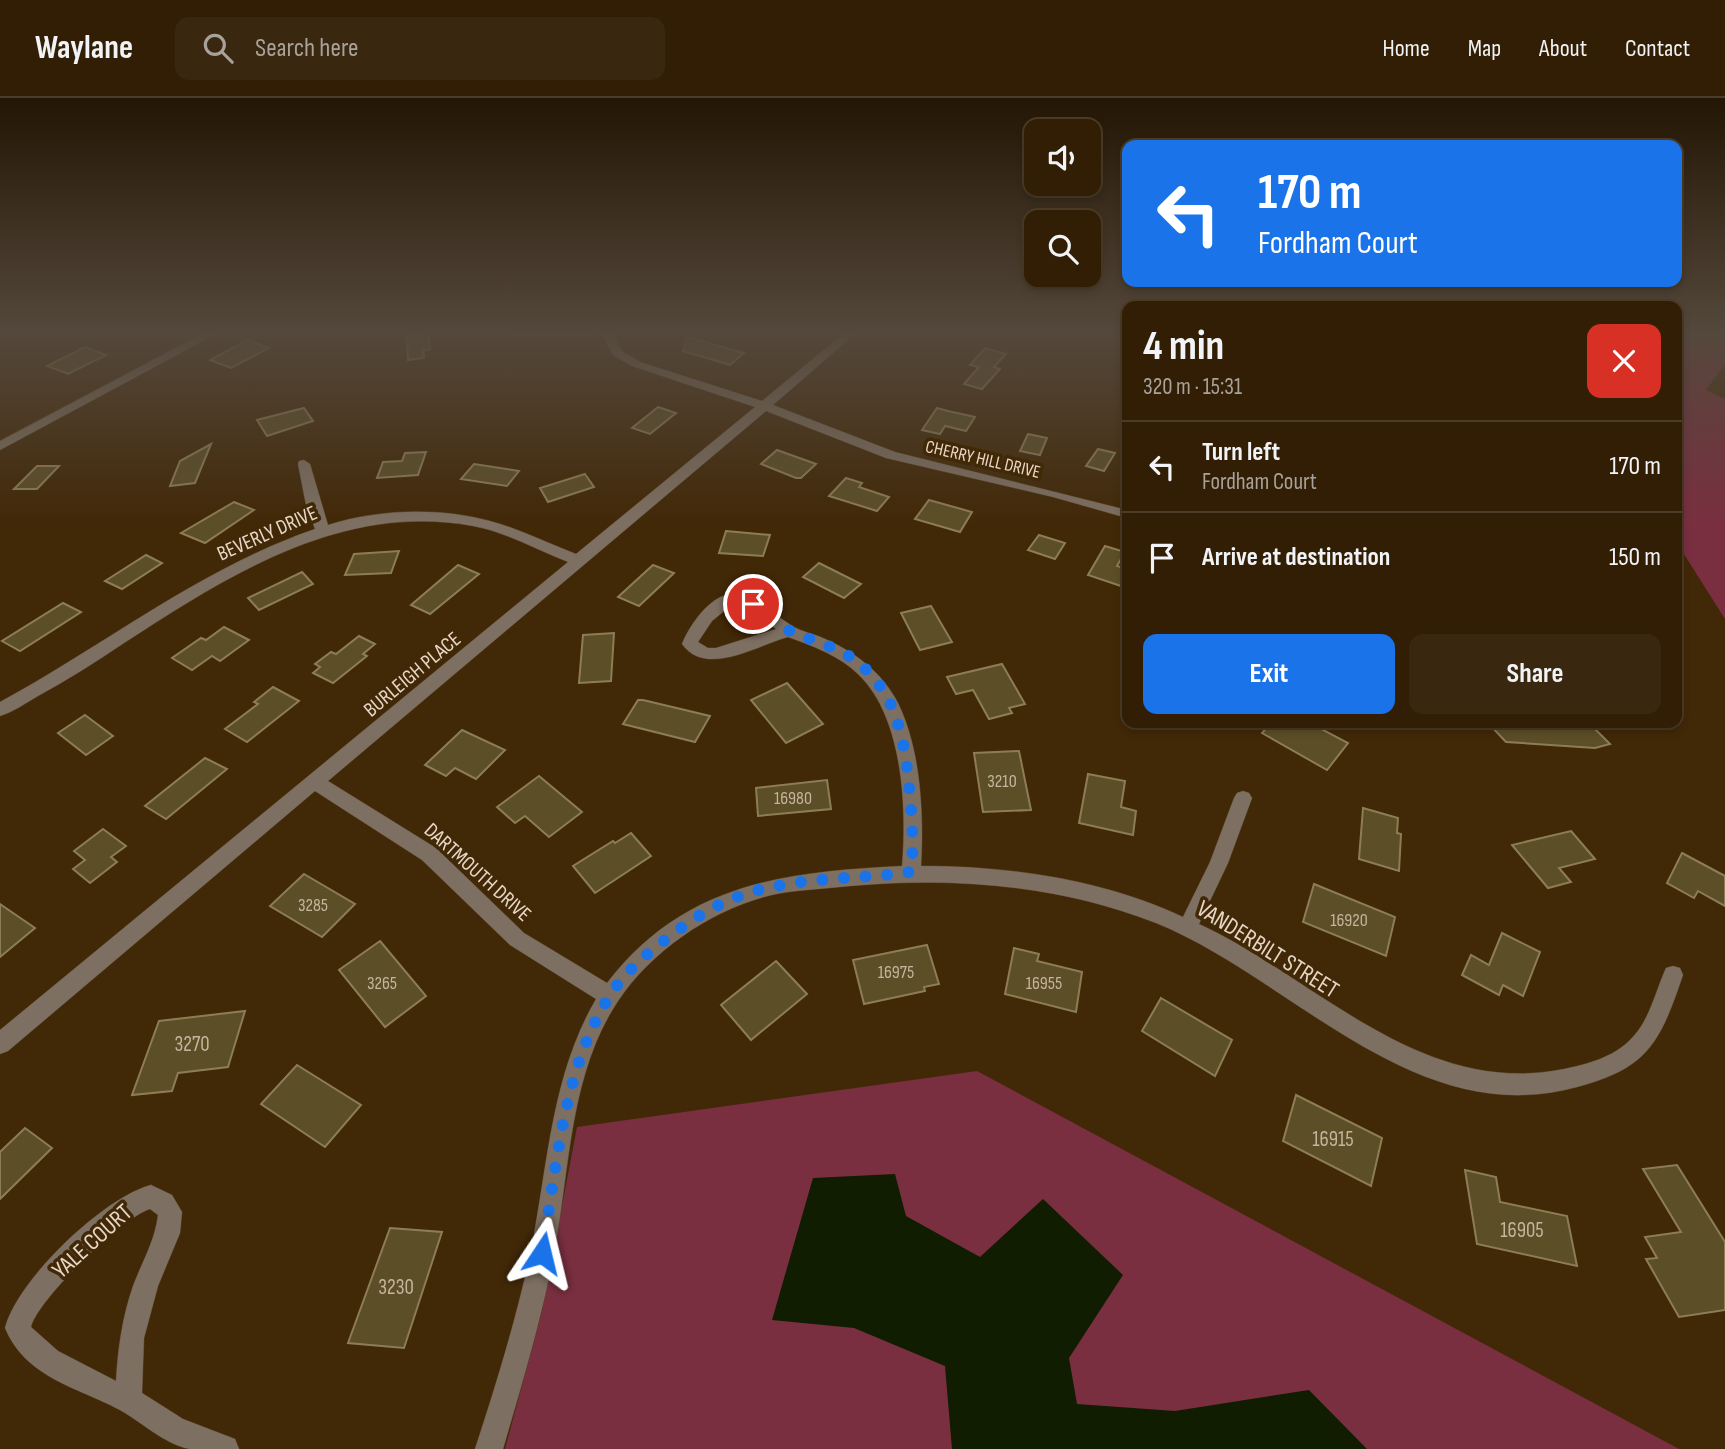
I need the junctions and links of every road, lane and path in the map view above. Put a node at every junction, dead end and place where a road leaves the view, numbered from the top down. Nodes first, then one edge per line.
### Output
1 (88, 397) edge
2 (738, 397) edge
3 (776, 397) edge
4 (766, 406) junction
5 (0, 446) edge
6 (304, 464) dead end
7 (1122, 513) edge
8 (322, 529) junction
9 (580, 561) junction
10 (789, 631) junction
11 (0, 710) edge
12 (315, 782) junction
13 (1243, 798) dead end
14 (911, 872) junction
15 (1187, 928) junction
16 (1673, 975) dead end
17 (609, 996) junction
18 (0, 1044) edge
19 (128, 1400) junction
20 (225, 1449) edge
21 (489, 1449) edge

1 - 5 street
2 - 4 street, CHERRY HILL DRIVE
3 - 4 street, BURLEIGH PLACE
4 - 7 street, CHERRY HILL DRIVE
4 - 9 street, BURLEIGH PLACE
6 - 8 street
8 - 9 street, BEVERLY DRIVE
8 - 11 street, BEVERLY DRIVE
9 - 12 street, BURLEIGH PLACE
10 - 10 street
10 - 14 street
12 - 17 street, DARTMOUTH DRIVE
12 - 18 street, BURLEIGH PLACE
13 - 15 street
14 - 15 street, VANDERBILT STREET
14 - 17 street, VANDERBILT STREET
15 - 16 street, VANDERBILT STREET
17 - 21 street, VANDERBILT STREET
19 - 19 street, YALE COURT
19 - 20 street, YALE COURT

